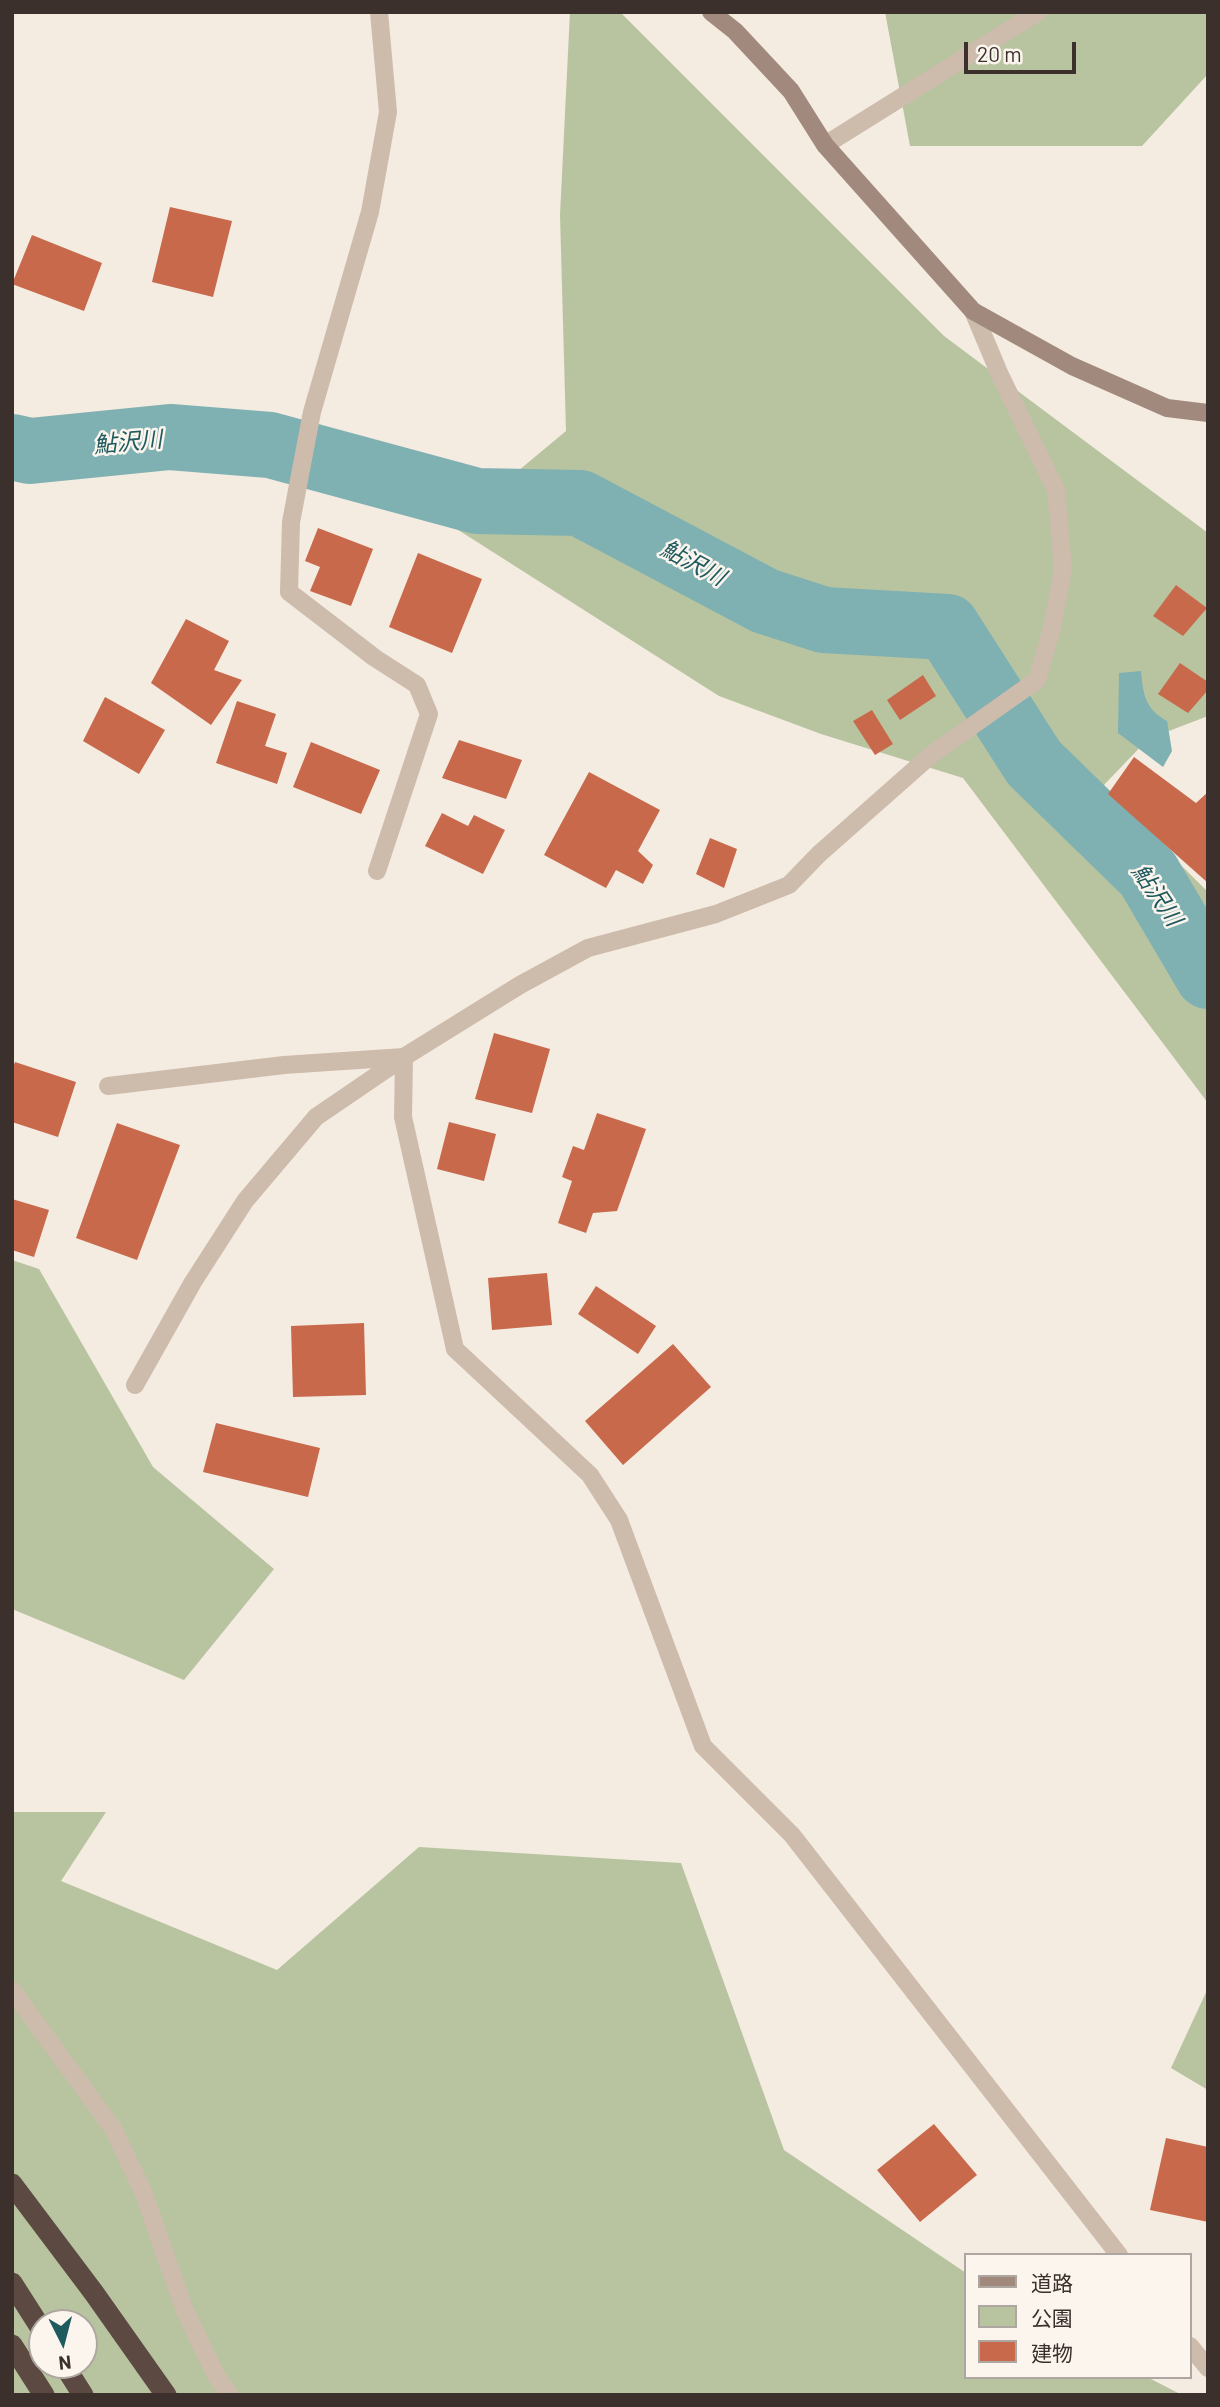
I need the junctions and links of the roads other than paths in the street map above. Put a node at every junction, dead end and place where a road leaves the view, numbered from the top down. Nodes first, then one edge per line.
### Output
1 (379, 12) edge
2 (711, 12) edge
3 (1038, 12) edge
4 (825, 145) junction
5 (973, 311) junction
6 (1208, 413) edge
7 (377, 870) dead end
8 (404, 1057) junction
9 (108, 1086) dead end
10 (135, 1385) dead end
11 (12, 1990) edge
12 (12, 2184) edge
13 (1117, 2253) edge
14 (12, 2283) edge
15 (29, 2309) edge
16 (12, 2346) edge
17 (1192, 2348) edge
18 (1208, 2368) edge
19 (73, 2379) edge
20 (44, 2395) edge
21 (83, 2395) edge
22 (166, 2395) edge
23 (229, 2395) edge

1 - 7 street
2 - 4 street
3 - 4 street
4 - 5 street
5 - 6 street
5 - 8 street
8 - 9 street
8 - 10 street
8 - 13 street
11 - 23 street
12 - 22 highway
14 - 15 highway
16 - 20 highway
17 - 18 street
19 - 21 highway

